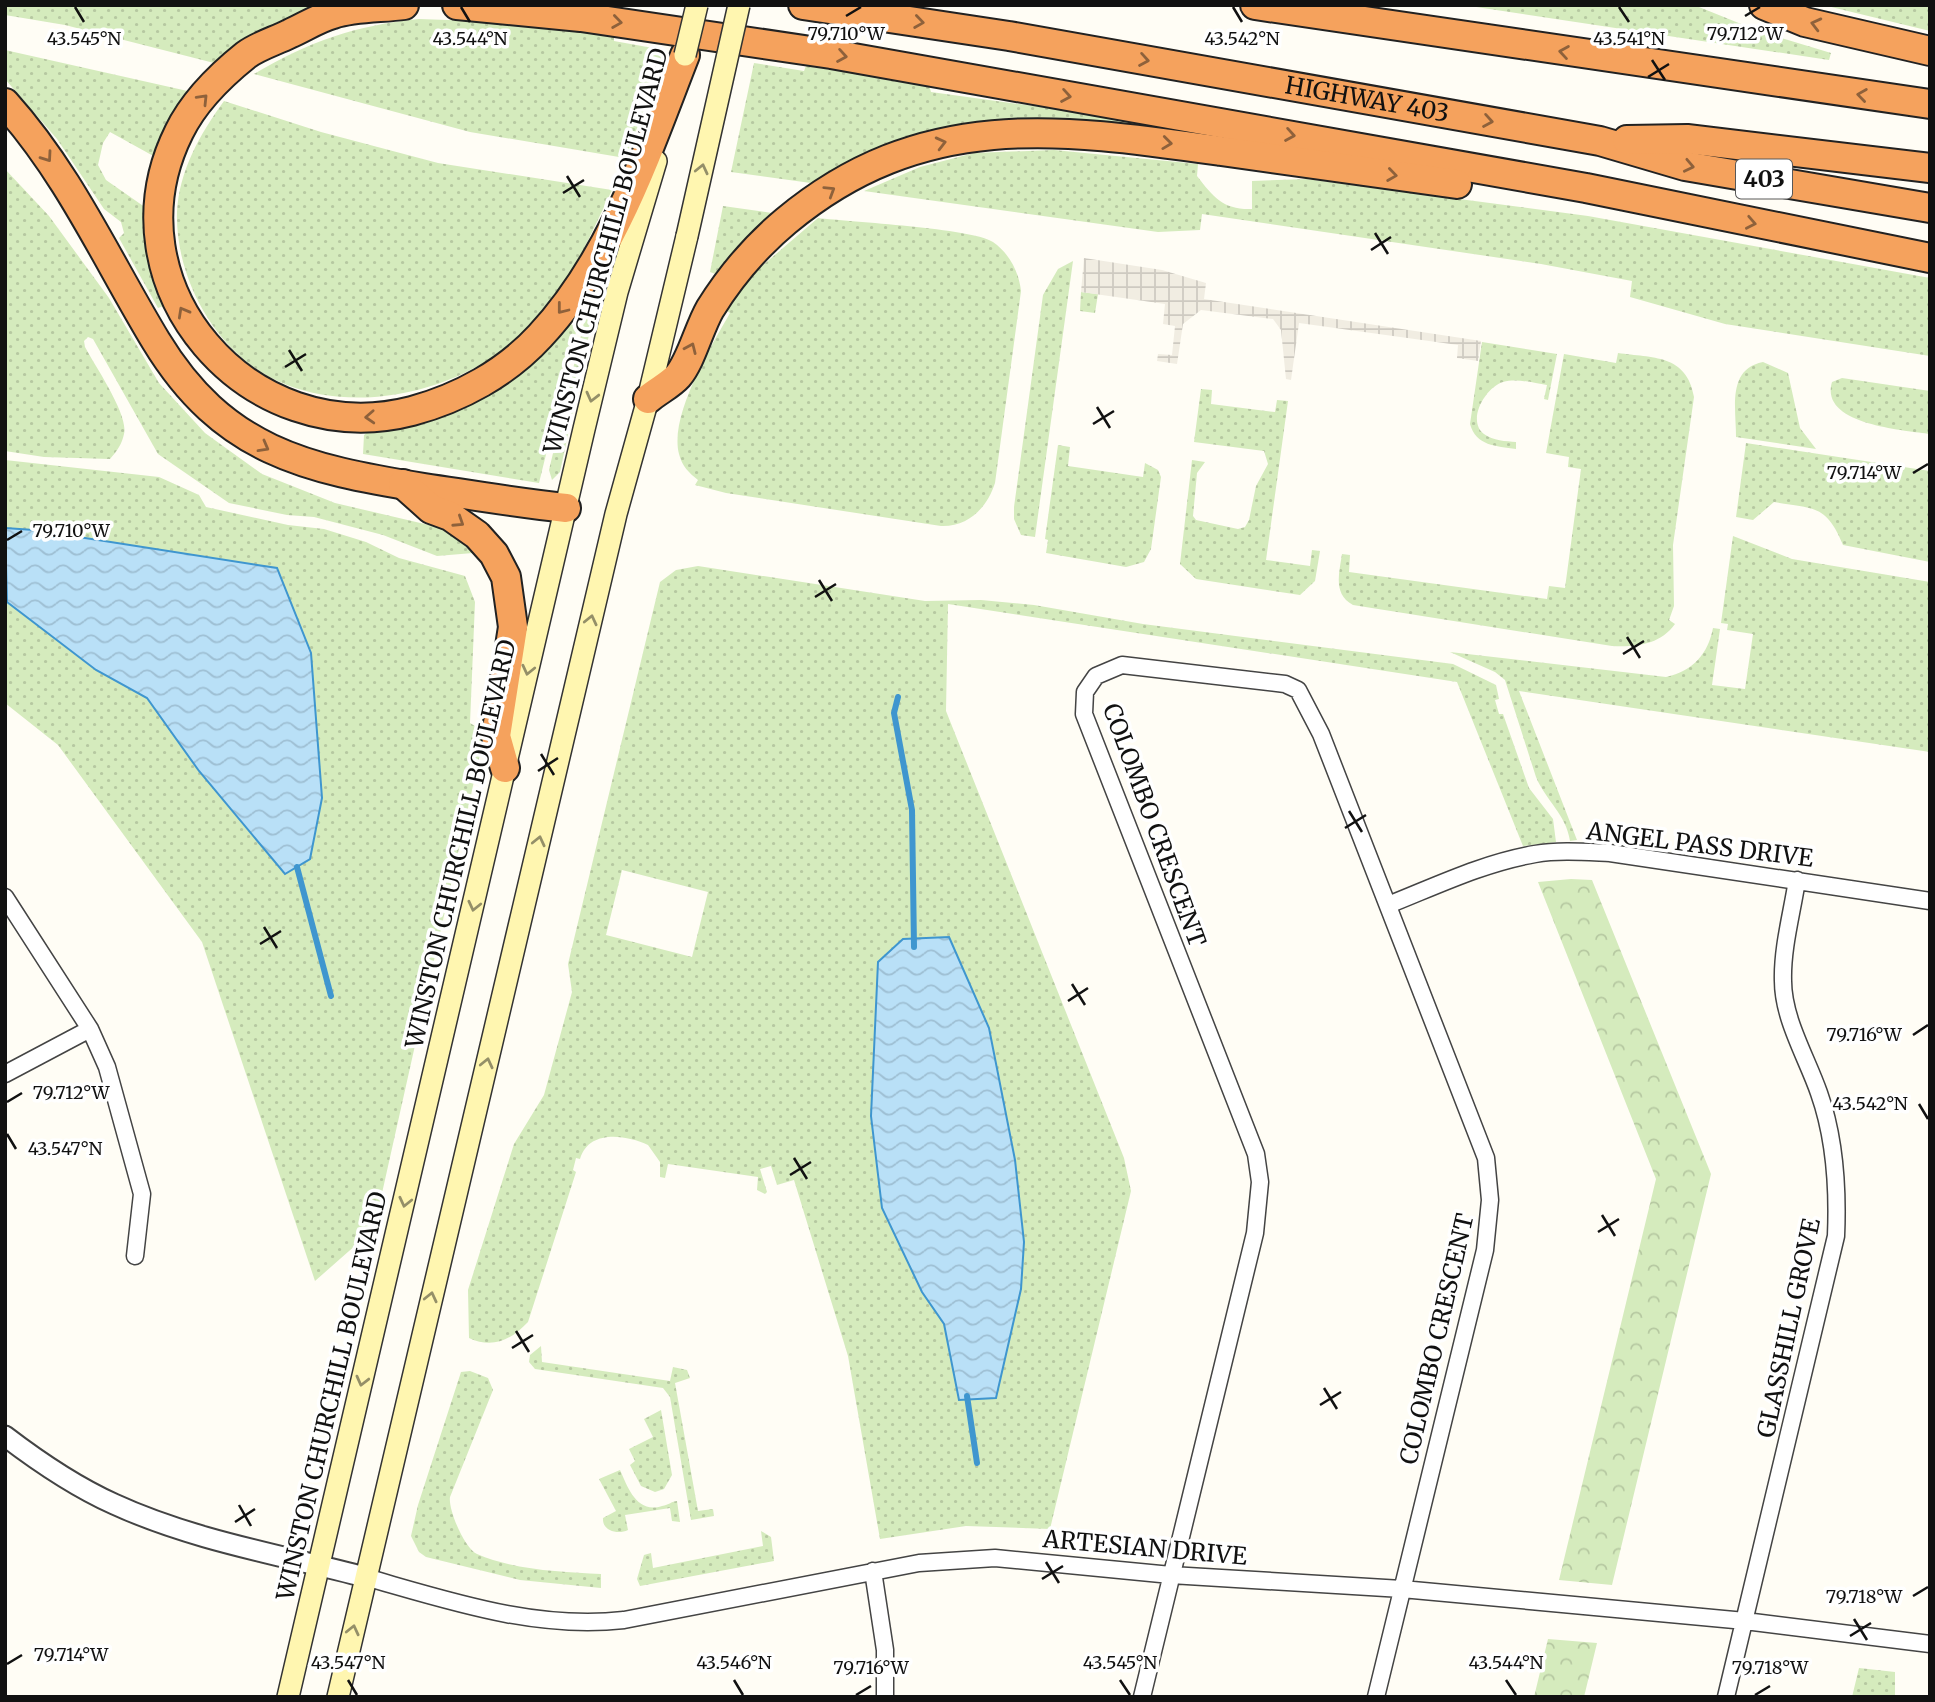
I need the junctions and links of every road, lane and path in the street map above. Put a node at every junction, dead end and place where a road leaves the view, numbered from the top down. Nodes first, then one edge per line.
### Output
1 (404, 5) edge
2 (457, 5) edge
3 (697, 5) edge
4 (739, 5) edge
5 (803, 5) edge
6 (1255, 5) edge
7 (1764, 5) edge
8 (1930, 51) edge
9 (685, 55) joint
10 (5, 103) edge
11 (1930, 104) edge
12 (1600, 141) junction
13 (1930, 169) edge
14 (1586, 188) junction
15 (1930, 208) edge
16 (622, 233) junction
17 (1930, 258) edge
18 (648, 399) junction
19 (403, 484) junction
20 (566, 508) junction
21 (505, 768) junction
22 (1797, 880) junction
23 (5, 897) edge
24 (1930, 901) edge
25 (1388, 905) junction
26 (90, 1029) junction
27 (5, 1074) edge
28 (135, 1256) dead end
29 (5, 1436) edge
30 (319, 1565) junction
31 (873, 1570) junction
32 (1171, 1575) junction
33 (365, 1577) junction
34 (1402, 1589) junction
35 (1745, 1621) junction
36 (1930, 1644) edge
37 (288, 1697) edge
38 (338, 1697) edge
39 (885, 1697) edge
40 (1142, 1697) edge
41 (1376, 1697) edge
42 (1726, 1697) edge

16 -> 1 highway
2 -> 14 highway
3 - 9 main road, WINSTON CHURCHILL BOULEVARD, bridge
18 -> 4 main road, bridge
5 -> 12 highway, HIGHWAY 403 / 403
11 -> 6 highway
8 -> 7 highway
9 - 16 highway
10 -> 19 highway
12 - 13 highway
12 -> 15 highway, HIGHWAY 403 / 403
14 -> 17 highway
18 -> 14 highway
16 -> 20 main road, WINSTON CHURCHILL BOULEVARD
33 -> 18 main road
19 - 20 highway
19 -> 21 highway
20 -> 21 main road, WINSTON CHURCHILL BOULEVARD
21 -> 30 main road, WINSTON CHURCHILL BOULEVARD
22 - 24 street, ANGEL PASS DRIVE
22 - 25 street, ANGEL PASS DRIVE
22 - 35 street, GLASSHILL GROVE
23 - 26 street
25 - 32 street, COLOMBO CRESCENT
25 - 34 street, COLOMBO CRESCENT
26 - 27 street
26 - 28 street
29 - 30 street
30 - 33 street
30 - 37 main road, WINSTON CHURCHILL BOULEVARD
31 - 32 street, ARTESIAN DRIVE
31 - 33 street, ARTESIAN DRIVE
31 - 39 street
32 - 34 street, ARTESIAN DRIVE
32 - 40 street
38 -> 33 main road
34 - 35 street, ARTESIAN DRIVE
34 - 41 street, COLOMBO CRESCENT
35 - 36 street, ARTESIAN DRIVE
35 - 42 street, GLASSHILL GROVE

